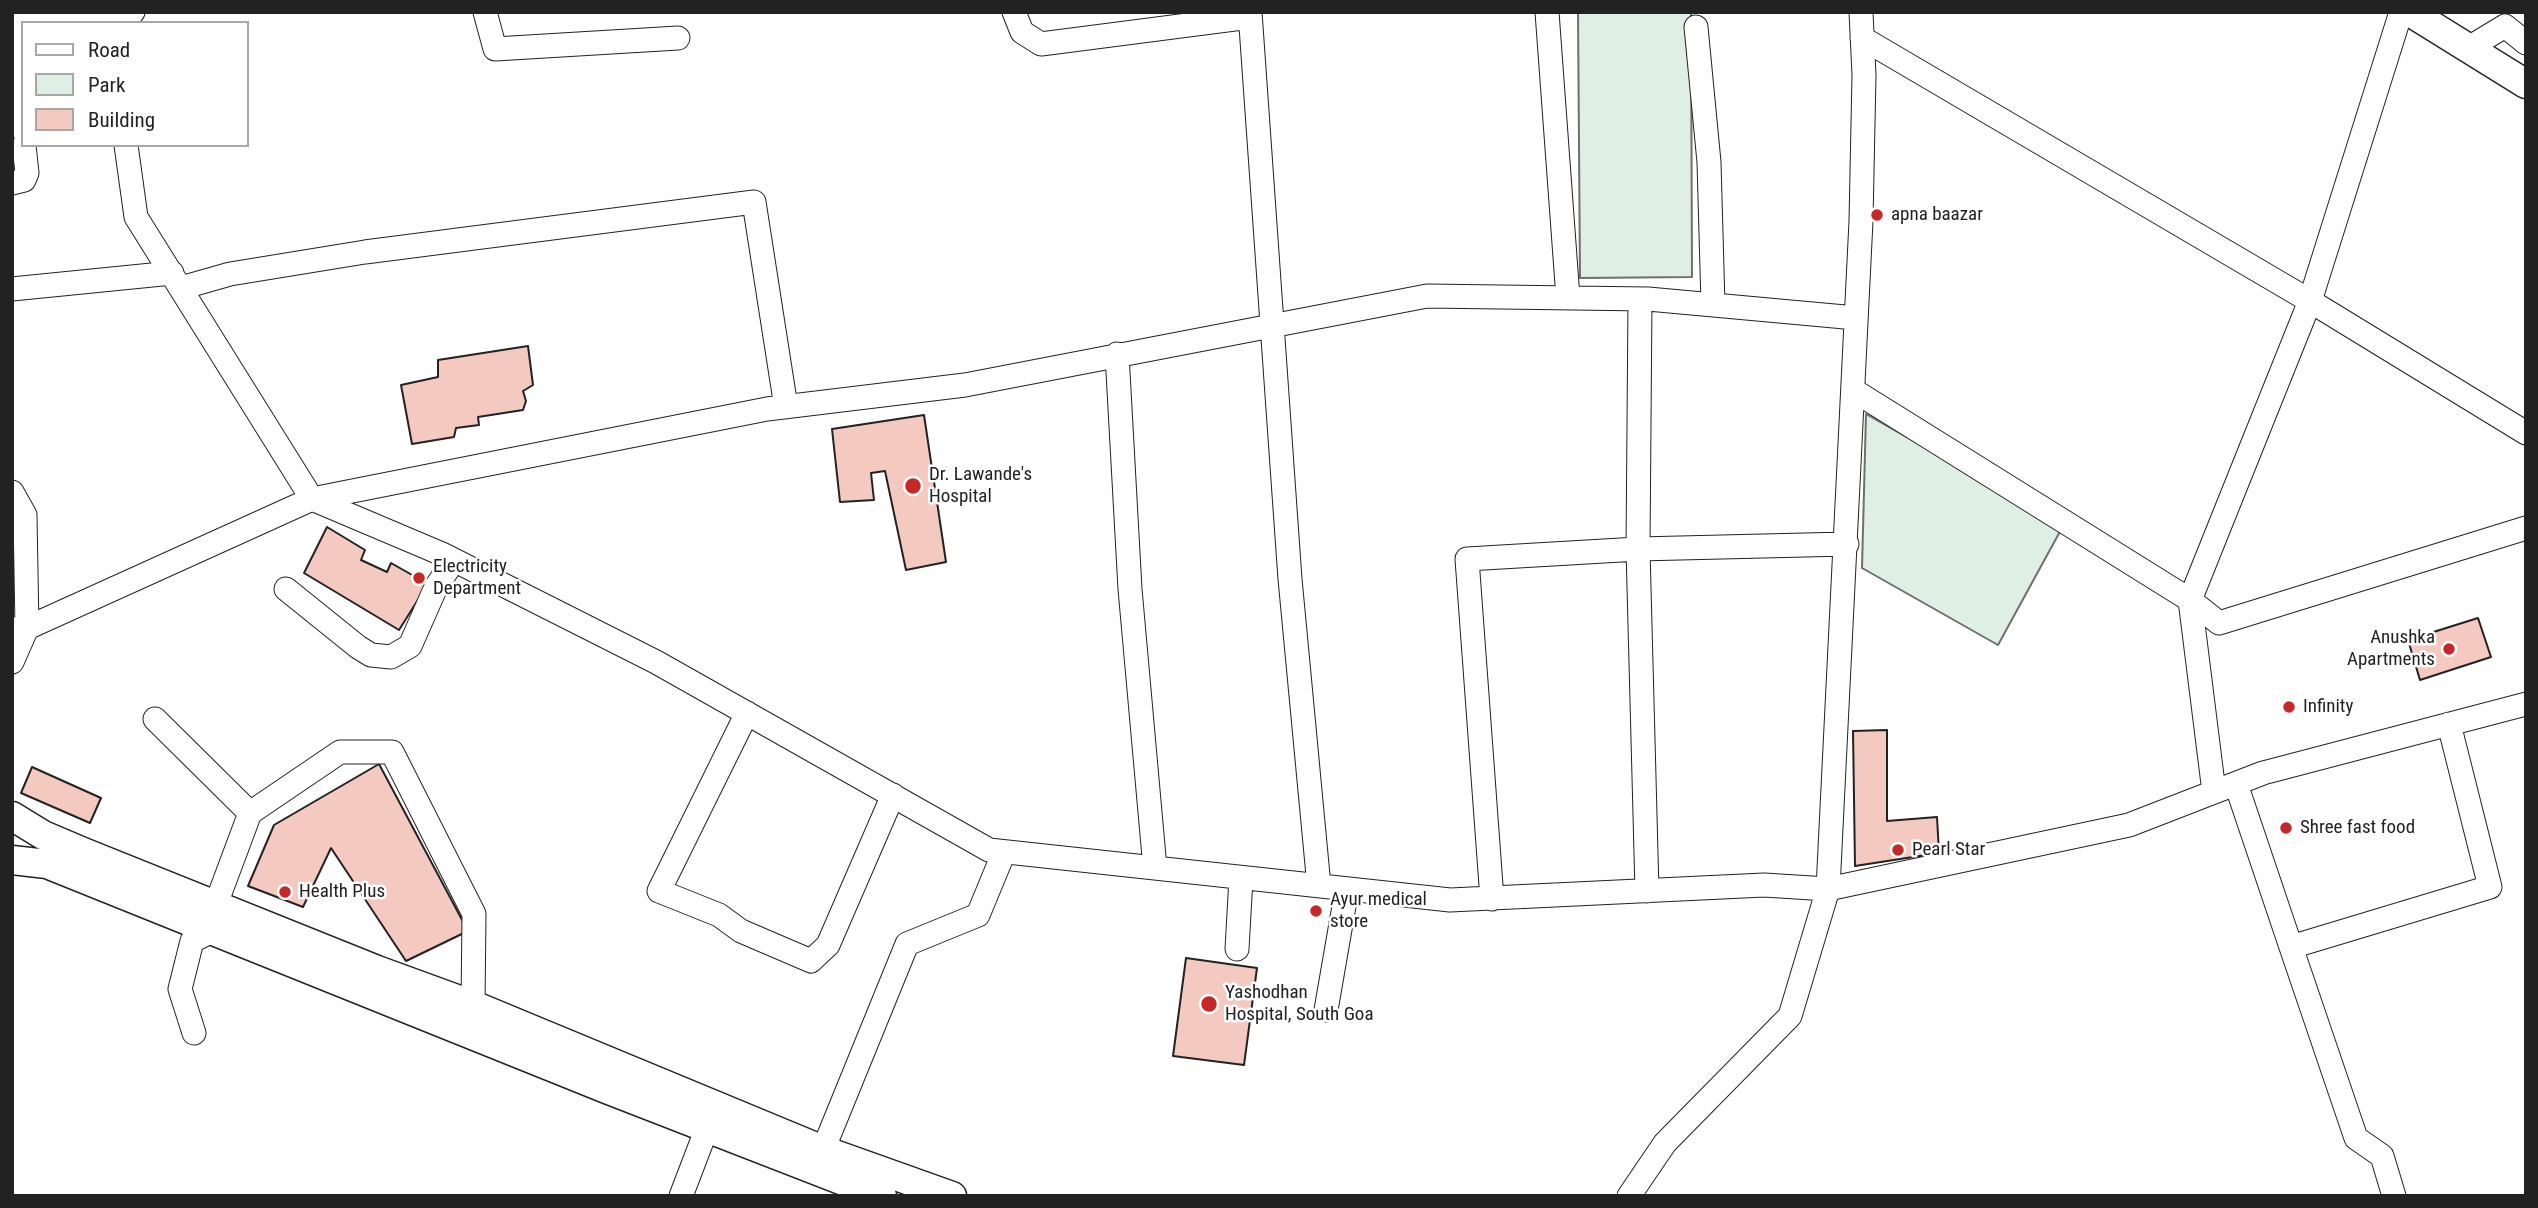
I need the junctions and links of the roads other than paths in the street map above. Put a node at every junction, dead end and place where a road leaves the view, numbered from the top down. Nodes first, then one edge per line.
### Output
1 (133, 12) edge
2 (485, 12) edge
3 (1014, 12) edge
4 (1547, 12) edge
5 (1861, 12) edge
6 (2401, 12) edge
7 (2410, 12) edge
8 (1250, 15) edge
9 (108, 17) edge
10 (45, 21) edge
11 (13, 23) edge
12 (1696, 27) dead end
13 (678, 38) dead end
14 (1862, 38) junction
15 (2526, 43) edge
16 (2467, 49) junction
17 (2526, 84) edge
18 (21, 109) edge
19 (24, 147) edge
20 (126, 147) edge
21 (12, 183) edge
22 (176, 280) junction
23 (12, 289) edge
24 (1568, 298) junction
25 (1640, 299) junction
26 (2310, 301) junction
27 (1713, 305) junction
28 (1856, 318) junction
29 (1270, 325) junction
30 (1117, 354) junction
31 (1853, 390) junction
32 (786, 407) junction
33 (2526, 433) edge
34 (12, 492) edge
35 (312, 499) junction
36 (2526, 528) edge
37 (1847, 544) junction
38 (1637, 549) junction
39 (454, 560) junction
40 (286, 589) dead end
41 (2190, 600) junction
42 (19, 629) edge
43 (12, 662) edge
44 (2526, 705) edge
45 (747, 713) junction
46 (155, 719) dead end
47 (2449, 724) junction
48 (2236, 784) junction
49 (2214, 792) junction
50 (893, 796) junction
51 (250, 813) junction
52 (12, 816) edge
53 (1004, 852) junction
54 (12, 860) edge
55 (1155, 869) junction
56 (1241, 878) junction
57 (1320, 886) junction
58 (1347, 889) junction
59 (1828, 889) junction
60 (1647, 891) junction
61 (1492, 898) junction
62 (214, 917) junction
63 (2291, 947) junction
64 (1237, 950) dead end
65 (474, 1005) junction
66 (1326, 1010) dead end
67 (194, 1033) dead end
68 (708, 1128) junction
69 (823, 1150) junction
70 (681, 1196) edge
71 (882, 1196) edge
72 (952, 1196) edge
73 (1629, 1196) edge
74 (2394, 1196) edge

1 - 9 street
2 - 13 street
3 - 8 street
4 - 24 street
5 - 14 street
6 - 26 street
7 - 16 main road
8 - 29 street
9 - 10 street
11 - 18 street
12 - 27 street
14 - 26 street
14 - 28 street
15 - 16 street
16 - 17 main road
19 - 21 street
20 - 22 street
22 - 23 street
22 - 32 street
22 - 35 street
24 - 25 street
24 - 29 street
25 - 27 street
25 - 38 street
26 - 33 street
26 - 41 street
27 - 28 street
28 - 31 street
29 - 30 street
29 - 57 street
30 - 32 street
30 - 55 street
31 - 37 street
31 - 41 street
32 - 35 street
34 - 42 street
35 - 39 street
35 - 42 street
36 - 41 street
37 - 38 street
37 - 59 street
38 - 60 street
38 - 61 street
39 - 40 street
39 - 45 street
41 - 49 street
42 - 43 street
44 - 47 street
45 - 50 street
45 - 50 street
46 - 51 street
47 - 48 street
47 - 63 street
48 - 49 street
48 - 63 street
49 - 59 street
50 - 53 street
51 - 62 street
51 - 65 street
52 - 62 main road
53 - 55 street
53 - 69 street
54 - 62 main road
55 - 56 street
56 - 57 street
56 - 64 street
57 - 58 street
58 - 61 street
58 - 66 street
59 - 60 street
59 - 73 street
60 - 61 street
62 - 65 main road
62 - 67 street
62 - 68 main road
63 - 74 street
65 - 69 main road
68 - 70 street
68 - 71 main road
69 - 72 main road

